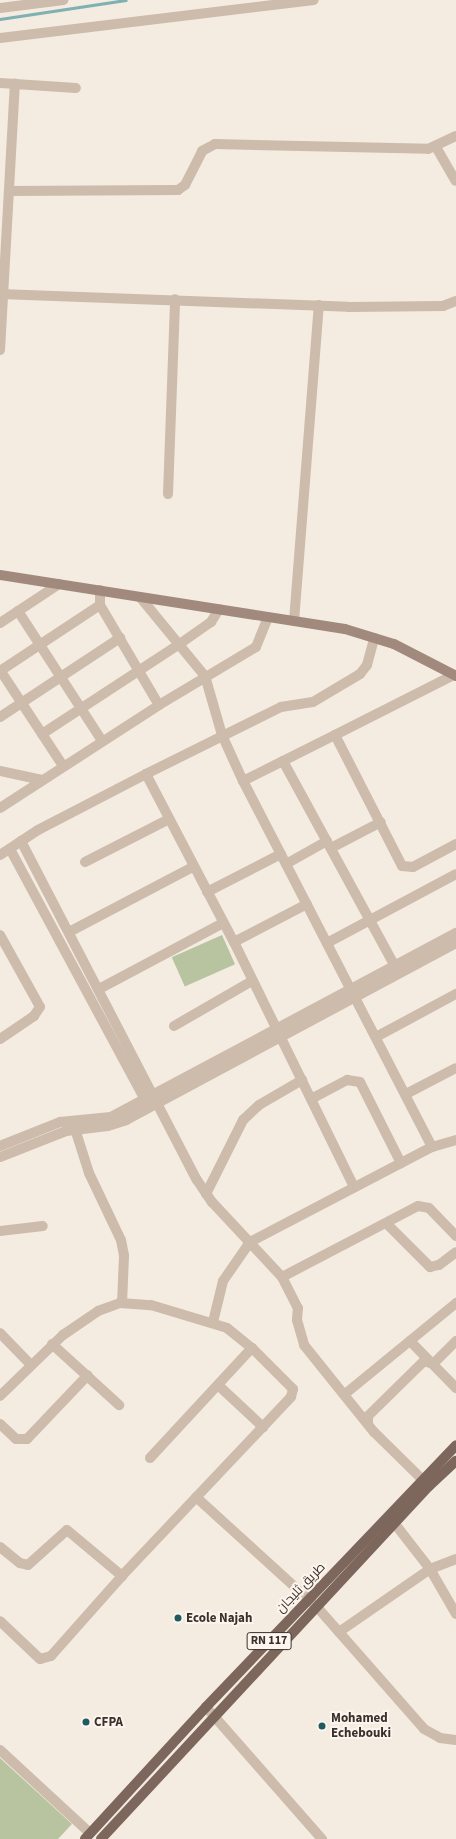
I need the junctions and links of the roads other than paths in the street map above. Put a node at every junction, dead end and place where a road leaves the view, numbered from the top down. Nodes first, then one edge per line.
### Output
1 (62, 0) edge
2 (314, 0) edge
3 (275, 2) edge
4 (0, 8) edge
5 (0, 38) edge
6 (0, 83) edge
7 (14, 83) junction
8 (76, 88) dead end
9 (456, 136) edge
10 (436, 147) junction
11 (456, 181) edge
12 (9, 191) junction
13 (2, 294) edge
14 (175, 299) junction
15 (456, 301) edge
16 (319, 305) junction
17 (0, 350) edge
18 (168, 494) dead end
19 (0, 575) edge
20 (59, 584) junction
21 (100, 590) junction
22 (140, 597) junction
23 (100, 605) junction
24 (218, 609) junction
25 (18, 611) junction
26 (268, 617) junction
27 (294, 621) junction
28 (0, 623) edge
29 (120, 638) junction
30 (374, 638) junction
31 (181, 643) junction
32 (39, 645) junction
33 (0, 671) edge
34 (139, 671) junction
35 (205, 676) junction
36 (455, 676) edge
37 (60, 677) junction
38 (21, 703) junction
39 (159, 705) junction
40 (81, 709) junction
41 (0, 717) edge
42 (42, 734) junction
43 (222, 735) junction
44 (335, 735) junction
45 (102, 741) junction
46 (283, 761) junction
47 (63, 766) junction
48 (0, 771) edge
49 (146, 774) junction
50 (42, 780) junction
51 (243, 781) junction
52 (5, 800) edge
53 (0, 808) edge
54 (169, 819) junction
55 (380, 822) junction
56 (22, 841) junction
57 (329, 844) junction
58 (456, 844) edge
59 (10, 849) junction
60 (281, 854) junction
61 (0, 855) edge
62 (85, 862) dead end
63 (286, 864) junction
64 (193, 867) junction
65 (456, 874) edge
66 (207, 892) junction
67 (307, 904) junction
68 (370, 920) junction
69 (223, 923) junction
70 (69, 932) junction
71 (456, 933) edge
72 (0, 936) edge
73 (234, 942) junction
74 (327, 943) junction
75 (456, 943) edge
76 (395, 966) junction
77 (252, 981) junction
78 (99, 989) junction
79 (353, 992) junction
80 (456, 994) edge
81 (174, 1026) dead end
82 (278, 1032) junction
83 (376, 1037) junction
84 (0, 1039) edge
85 (456, 1068) edge
86 (302, 1080) junction
87 (406, 1094) junction
88 (311, 1099) junction
89 (153, 1102) junction
90 (75, 1129) junction
91 (456, 1140) edge
92 (0, 1146) edge
93 (432, 1147) junction
94 (0, 1158) edge
95 (401, 1163) junction
96 (354, 1187) junction
97 (206, 1194) junction
98 (387, 1224) junction
99 (43, 1226) dead end
100 (0, 1231) edge
101 (456, 1236) edge
102 (250, 1242) junction
103 (456, 1252) edge
104 (282, 1276) junction
105 (122, 1303) junction
106 (456, 1303) edge
107 (213, 1322) junction
108 (0, 1333) edge
109 (410, 1341) junction
110 (456, 1341) edge
111 (52, 1344) junction
112 (252, 1348) junction
113 (30, 1364) junction
114 (433, 1364) junction
115 (88, 1375) junction
116 (218, 1385) junction
117 (456, 1388) edge
118 (345, 1394) junction
119 (0, 1396) edge
120 (119, 1405) dead end
121 (368, 1423) junction
122 (0, 1424) edge
123 (263, 1427) junction
124 (456, 1445) edge
125 (150, 1458) dead end
126 (456, 1461) edge
127 (425, 1483) junction
128 (196, 1497) junction
129 (395, 1524) junction
130 (0, 1547) edge
131 (456, 1559) edge
132 (430, 1569) junction
133 (122, 1576) junction
134 (309, 1599) junction
135 (317, 1607) junction
136 (456, 1614) edge
137 (0, 1621) edge
138 (339, 1632) junction
139 (206, 1707) junction
140 (214, 1716) junction
141 (456, 1740) edge
142 (0, 1750) edge
143 (88, 1836) edge
144 (101, 1839) edge
145 (322, 1839) edge

1 - 4 street
2 - 3 street
3 - 5 street
6 - 7 street
7 - 8 street
7 - 12 street
9 - 10 street
10 - 11 street
10 - 12 street
12 - 13 street
13 - 14 street
13 - 17 street
14 - 16 street
14 - 18 street
15 - 16 street
16 - 27 street
19 - 20 main road
20 - 21 main road
20 - 25 street
21 - 22 main road
21 - 23 street
22 - 24 main road
22 - 31 street
23 - 29 street
23 - 32 street
24 - 26 main road
24 - 31 street
25 - 28 street
25 - 32 street
26 - 27 main road
26 - 35 street
27 - 30 main road
29 - 34 street
29 - 37 street
30 - 36 main road
30 - 43 street
31 - 34 street
31 - 35 street
32 - 33 street
32 - 37 street
33 - 38 street
34 - 39 street
34 - 40 street
35 - 39 street
35 - 43 street
36 - 44 street
37 - 38 street
37 - 40 street
38 - 41 street
38 - 42 street
39 - 45 street
40 - 42 street
40 - 45 street
42 - 47 street
43 - 49 street
43 - 51 street
44 - 46 street
44 - 55 street
45 - 47 street
46 - 51 street
46 - 57 street
47 - 50 street
48 - 50 street
49 - 54 street
49 - 56 street
50 - 52 street
51 - 60 street
52 - 53 street
54 - 62 street
54 - 64 street
55 - 57 street
55 - 58 street
56 - 59 street
56 - 70 street
57 - 63 street
57 - 68 street
59 - 61 street
59 - 89 street
60 - 63 street
60 - 66 street
63 - 67 street
64 - 66 street
64 - 70 street
65 - 68 street
66 - 69 street
67 - 73 street
67 - 74 street
68 - 74 street
68 - 76 street
69 - 73 street
69 - 78 street
70 - 78 street
71 - 76 street
72 - 84 street
73 - 77 street
74 - 79 street
75 - 79 street
76 - 79 street
77 - 81 street
77 - 82 street
78 - 89 street
79 - 82 street
79 - 83 street
80 - 83 street
82 - 86 street
82 - 89 street
83 - 87 street
85 - 87 street
86 - 88 street
86 - 97 street
87 - 93 street
88 - 95 street
88 - 96 street
89 - 90 street
89 - 92 street
89 - 97 street
90 - 94 street
90 - 105 street
91 - 93 street
93 - 95 street
95 - 96 street
96 - 102 street
97 - 102 street
98 - 101 street
98 - 103 street
98 - 104 street
99 - 100 street
102 - 104 street
102 - 107 street
104 - 118 street
105 - 107 street
105 - 111 street
106 - 109 street
107 - 112 street
108 - 113 street
109 - 114 street
109 - 118 street
110 - 114 street
111 - 113 street
111 - 115 street
112 - 116 street
112 - 123 street
113 - 119 street
114 - 117 street
114 - 121 street
115 - 120 street
115 - 122 street
116 - 123 street
116 - 125 street
118 - 121 street
121 - 127 street
123 - 128 street
124 - 127 main road, طريق ثليجان / RN 117
126 - 127 main road, طريق ثليجان / RN 117
127 - 129 main road, طريق ثليجان / RN 117
127 - 134 main road, طريق ثليجان / RN 117
128 - 133 street
128 - 134 street
129 - 132 street
129 - 135 main road, طريق ثليجان / RN 117
130 - 133 street
131 - 132 street
132 - 136 street
132 - 138 street
133 - 137 street
134 - 135 street
134 - 139 main road, طريق ثليجان / RN 117
135 - 138 street
135 - 140 main road, طريق ثليجان / RN 117
138 - 141 street
139 - 140 street
139 - 143 main road, طريق ثليجان / RN 117
140 - 144 main road, طريق ثليجان / RN 117
140 - 145 street
142 - 143 street

